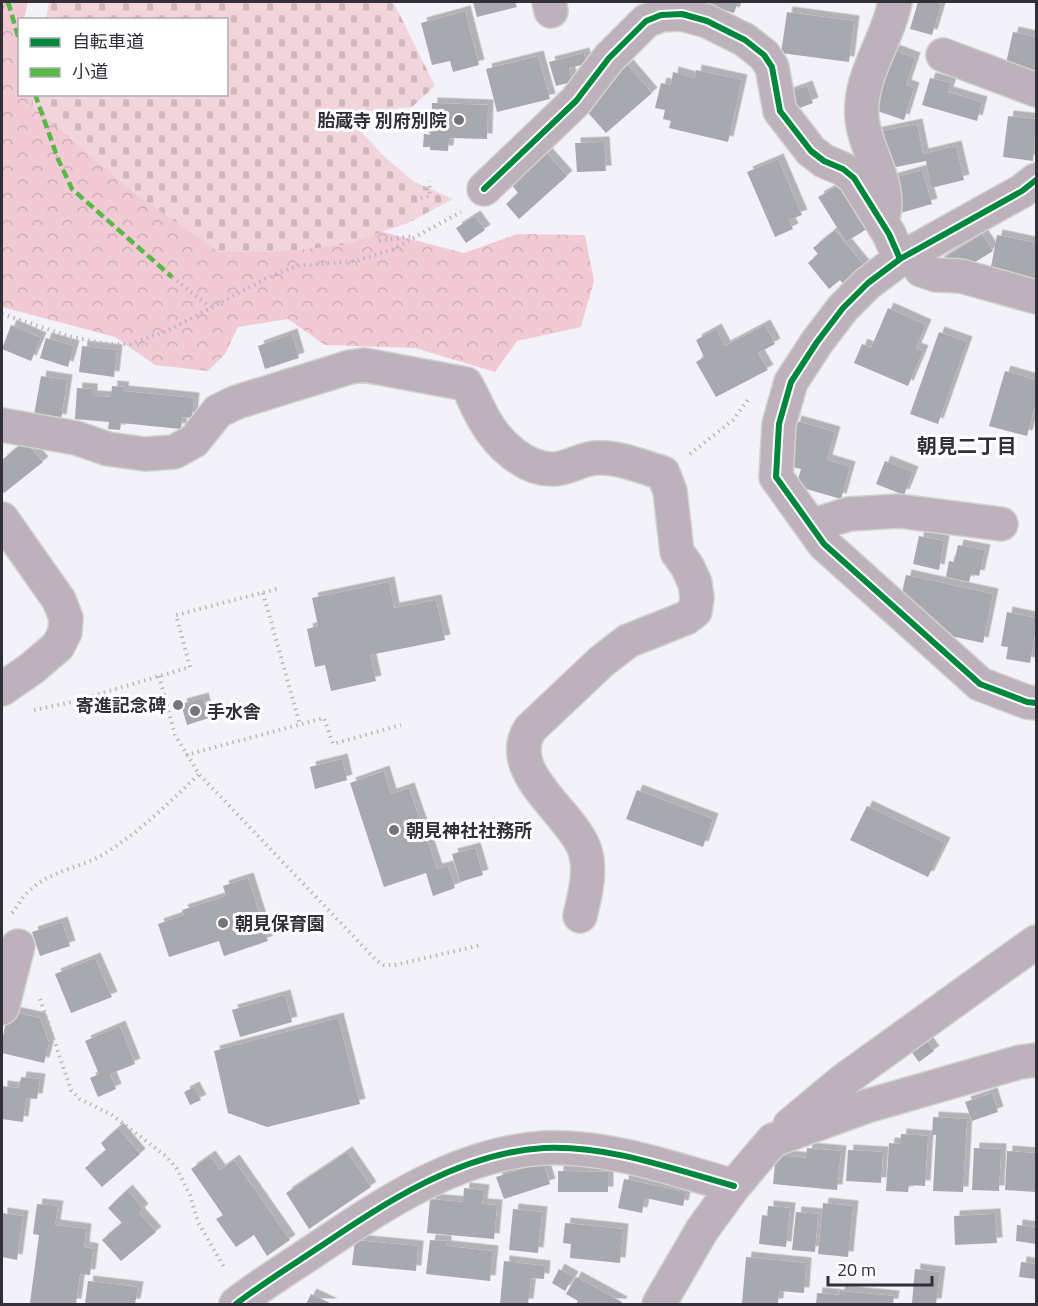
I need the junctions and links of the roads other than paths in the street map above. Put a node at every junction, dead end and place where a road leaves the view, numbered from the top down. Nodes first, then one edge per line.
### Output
1 (642, 2) edge
2 (896, 2) edge
3 (621, 46) junction
4 (943, 55) dead end
5 (1036, 90) edge
6 (1036, 180) edge
7 (484, 189) road end
8 (882, 222) junction
9 (906, 256) junction
10 (1036, 297) edge
11 (2, 425) edge
12 (2, 519) edge
13 (1001, 524) dead end
14 (811, 526) junction
15 (13, 701) edge
16 (1036, 703) edge
17 (580, 916) dead end
18 (1036, 942) edge
19 (18, 946) road end
20 (2, 1008) edge
21 (1036, 1060) edge
22 (773, 1140) junction
23 (734, 1186) junction
24 (243, 1299) edge
25 (659, 1305) edge

1 - 3 street
2 - 8 street
3 - 7 street
3 - 8 street
4 - 5 street
6 - 9 street
8 - 9 street
9 - 10 street
9 - 14 street
11 - 17 street
12 - 15 street
13 - 14 street
14 - 16 street
18 - 22 street
19 - 20 street
21 - 22 street
22 - 23 street
23 - 24 street
23 - 25 street

